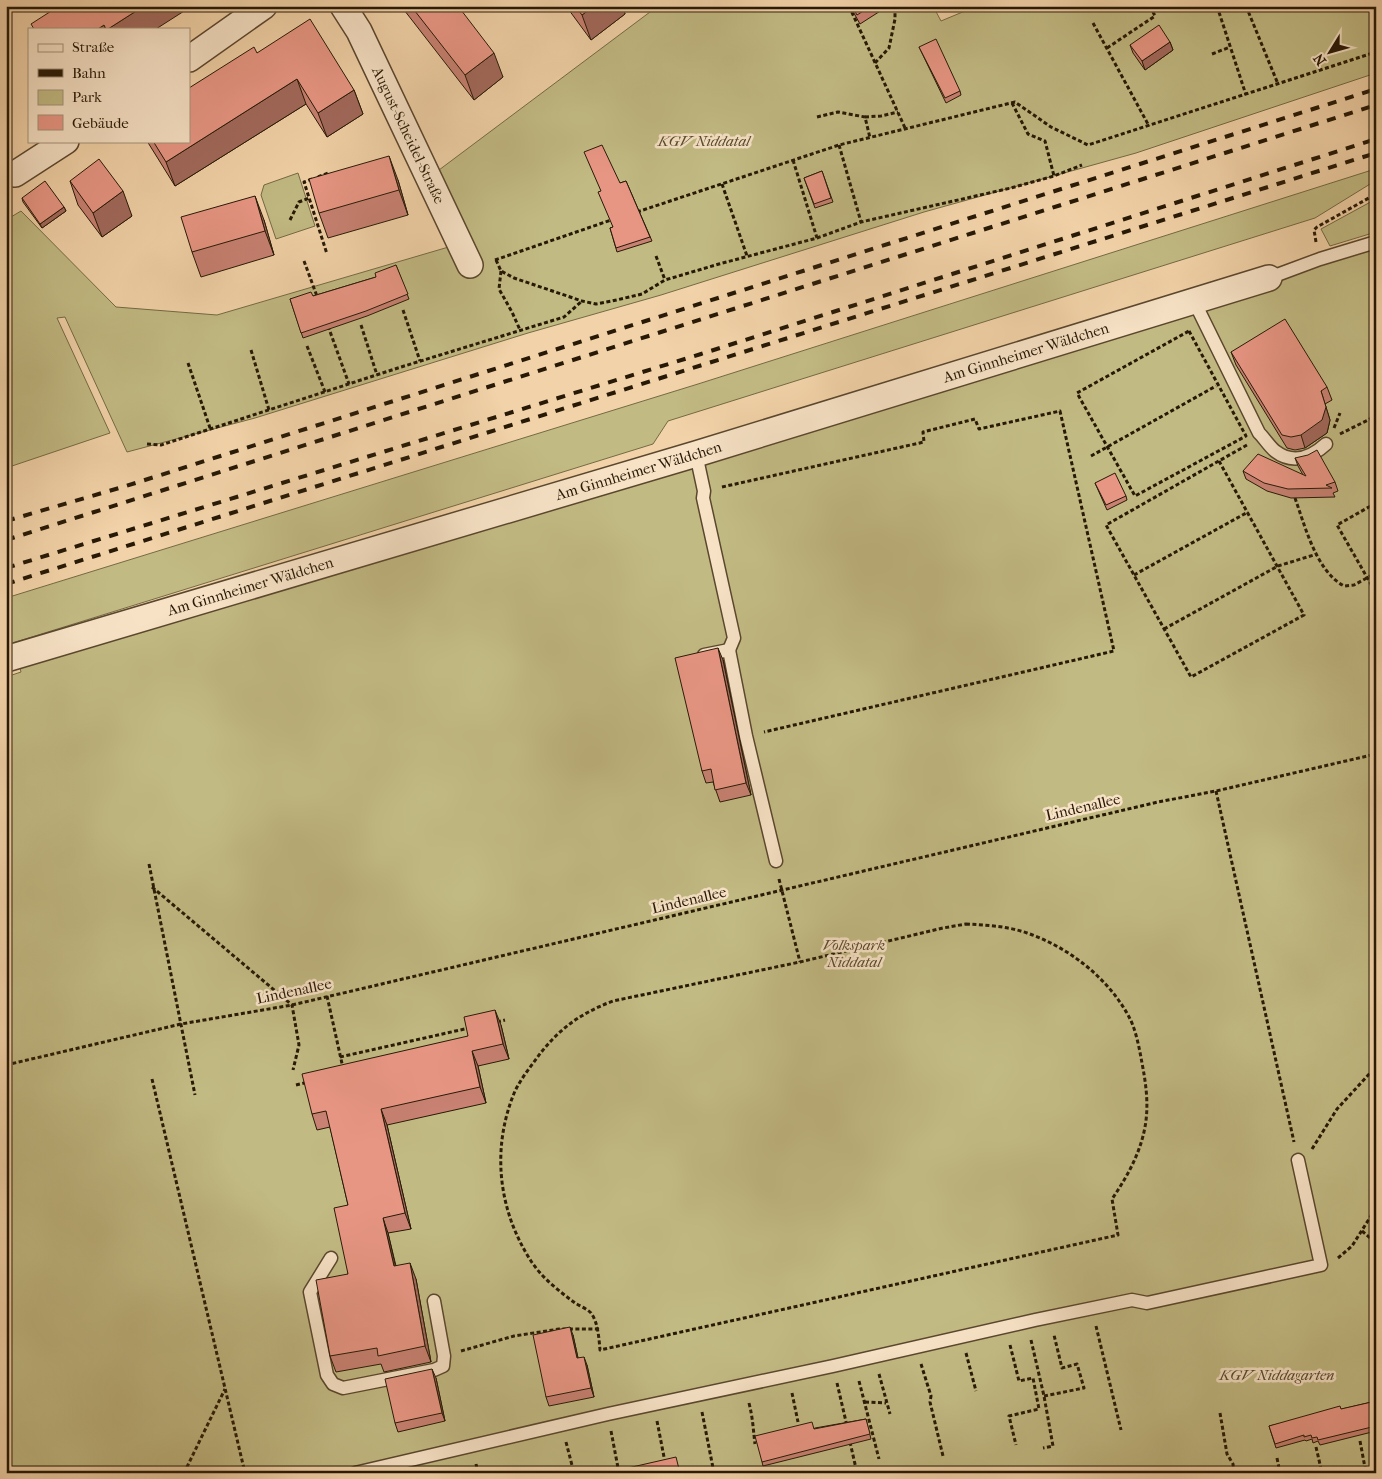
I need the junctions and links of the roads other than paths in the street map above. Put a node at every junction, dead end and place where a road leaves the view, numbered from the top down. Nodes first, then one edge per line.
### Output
1 (264, 6) edge
2 (343, 6) edge
3 (190, 58) edge
4 (63, 142) edge
5 (11, 177) edge
6 (1376, 242) edge
7 (470, 265) road end
8 (1269, 278) joint
9 (1194, 301) junction
10 (1326, 444) dead end
11 (696, 454) junction
12 (729, 650) junction
13 (694, 658) edge
14 (6, 659) edge
15 (776, 861) road end
16 (1299, 1164) road end
17 (331, 1258) dead end
18 (434, 1301) dead end
19 (355, 1473) edge

1 - 3 street
2 - 7 street, August-Scheidel-Straße
4 - 5 street
6 - 8 lane
8 - 9 street, Am Ginnheimer Wäldchen
9 - 10 lane
9 - 11 street, Am Ginnheimer Wäldchen
11 - 12 lane
11 - 14 street, Am Ginnheimer Wäldchen
12 - 13 lane
12 - 15 lane
16 - 19 lane
17 - 18 lane

